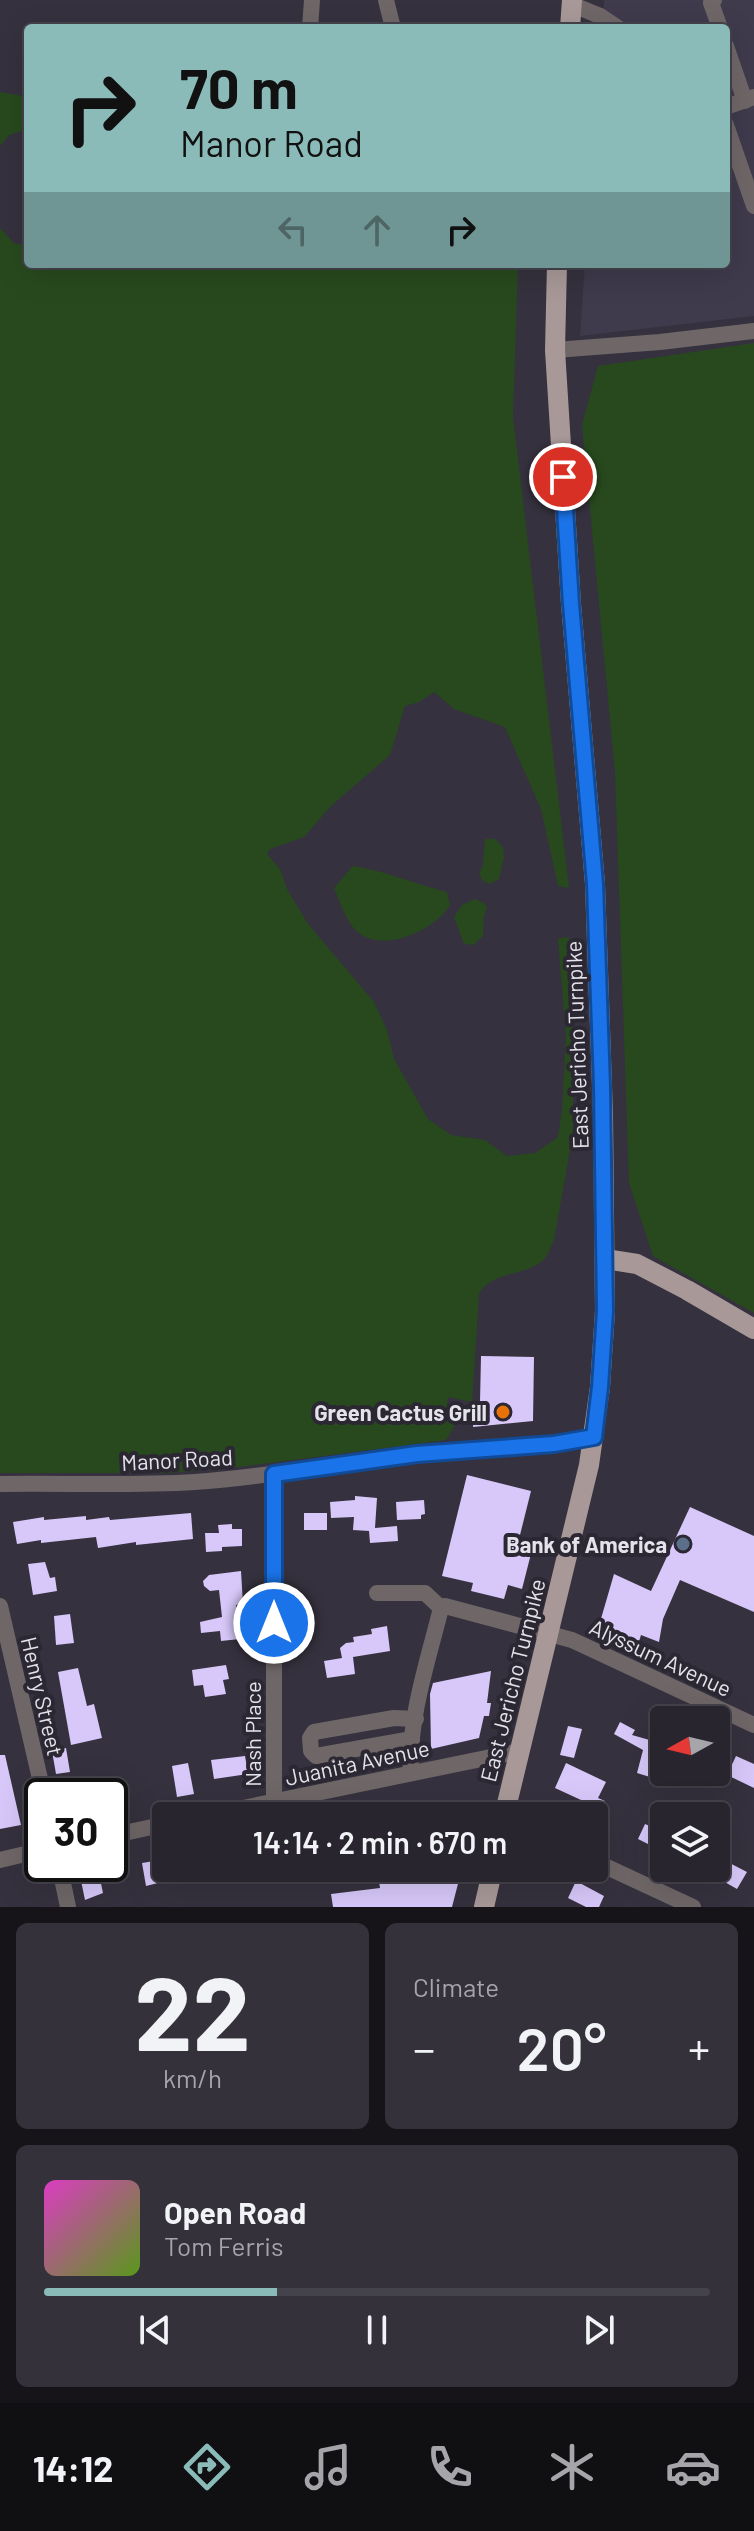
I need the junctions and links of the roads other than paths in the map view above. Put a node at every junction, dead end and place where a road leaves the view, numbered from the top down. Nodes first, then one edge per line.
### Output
1 (312, 0) edge
2 (386, 0) edge
3 (714, 0) edge
4 (572, 2) edge
5 (310, 24) edge
6 (392, 24) edge
7 (570, 24) edge
8 (612, 24) edge
9 (719, 24) edge
10 (730, 55) edge
11 (750, 99) edge
12 (730, 106) edge
13 (730, 137) edge
14 (754, 206) edge
15 (557, 268) edge
16 (754, 331) edge
17 (555, 350) junction
18 (605, 1259) junction
19 (754, 1329) edge
20 (594, 1437) junction
21 (274, 1474) junction
22 (0, 1484) edge
23 (377, 1593) dead end
24 (0, 1606) edge
25 (441, 1608) junction
26 (549, 1633) junction
27 (416, 1719) junction
28 (754, 1725) edge
29 (412, 1739) junction
30 (520, 1751) junction
31 (411, 1773) junction
32 (40, 1778) edge
33 (274, 1801) junction
34 (269, 1802) edge
35 (507, 1802) edge
36 (152, 1827) edge
37 (128, 1832) edge
38 (24, 1854) edge
39 (0, 1860) edge
40 (608, 1868) edge
41 (63, 1882) edge
42 (490, 1882) edge
43 (68, 1907) edge
44 (484, 1907) edge
45 (693, 1907) edge

1 - 5 street
2 - 6 street
3 - 9 street
4 - 7 main road
4 - 8 street
10 - 11 street
11 - 12 street
13 - 14 street
15 - 17 main road, East Jericho Turnpike
16 - 17 street
17 - 18 main road, East Jericho Turnpike
18 - 19 main road
18 - 20 main road, East Jericho Turnpike
20 - 21 street, Manor Road
20 - 26 main road, East Jericho Turnpike
21 - 22 street, Manor Road
21 - 33 street, Nash Place
23 - 25 street, Alyssum Avenue
24 - 32 street, Henry Street
25 - 26 street, Alyssum Avenue
25 - 27 street
26 - 28 street, Alyssum Avenue
26 - 30 main road, East Jericho Turnpike
27 - 29 street
27 - 29 street
29 - 31 street
30 - 31 street, Juanita Avenue
30 - 35 main road, East Jericho Turnpike
31 - 33 street, Juanita Avenue
33 - 34 street, Juanita Avenue
36 - 37 street
38 - 39 street
40 - 45 street
41 - 43 street
42 - 44 main road

